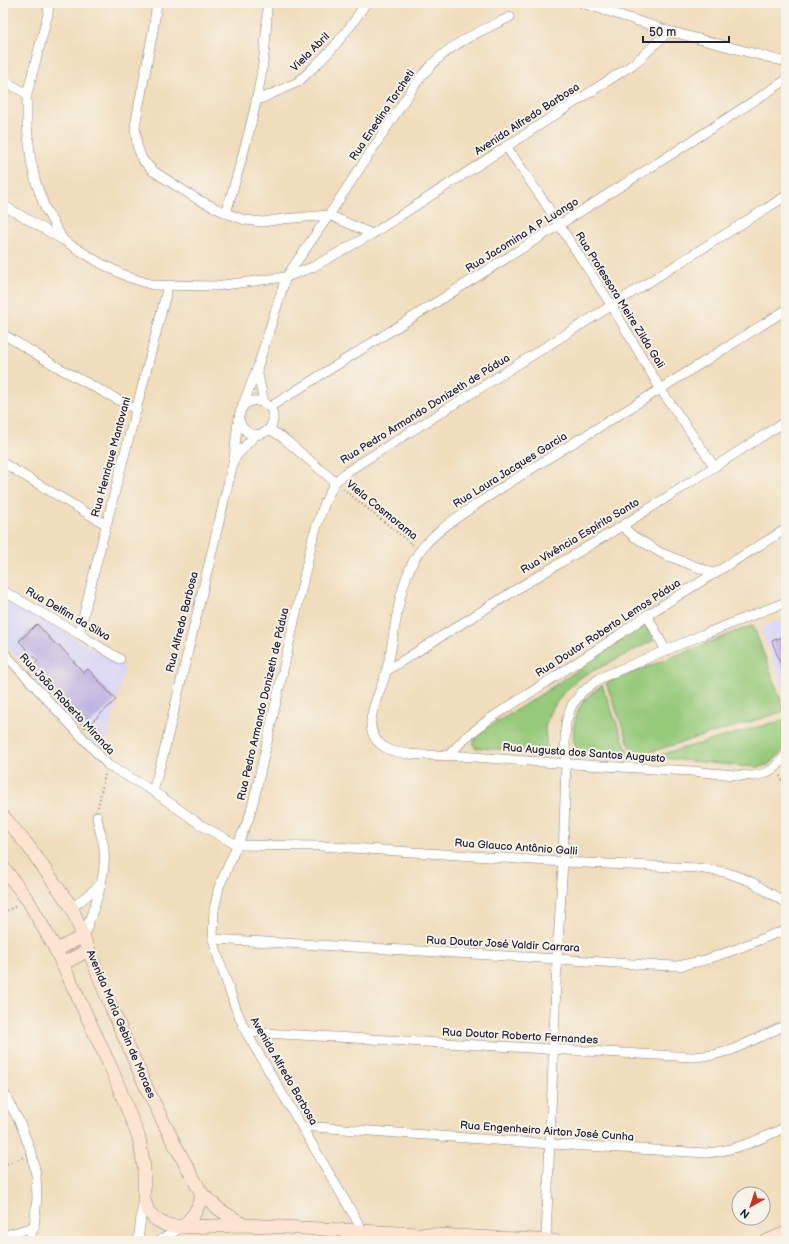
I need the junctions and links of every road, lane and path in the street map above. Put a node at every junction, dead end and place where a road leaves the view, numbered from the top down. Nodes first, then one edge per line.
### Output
1 (49, 3) edge
2 (157, 3) edge
3 (267, 3) edge
4 (366, 3) edge
5 (582, 3) edge
6 (510, 17) dead end
7 (669, 31) junction
8 (786, 62) edge
9 (3, 80) edge
10 (786, 80) edge
11 (27, 94) junction
12 (256, 101) junction
13 (506, 146) junction
14 (786, 196) edge
15 (3, 205) edge
16 (226, 213) junction
17 (329, 215) junction
18 (559, 226) junction
19 (372, 234) junction
20 (62, 240) junction
21 (286, 277) junction
22 (168, 286) junction
23 (612, 306) junction
24 (786, 310) edge
25 (3, 334) edge
26 (257, 369) junction
27 (661, 390) junction
28 (266, 405) junction
29 (242, 408) junction
30 (137, 410) junction
31 (239, 419) junction
32 (786, 421) edge
33 (269, 428) junction
34 (255, 435) junction
35 (234, 459) junction
36 (3, 463) edge
37 (714, 466) junction
38 (335, 482) junction
39 (105, 524) junction
40 (622, 526) junction
41 (786, 529) edge
42 (420, 551) junction
43 (715, 574) junction
44 (3, 591) edge
45 (786, 602) edge
46 (647, 615) junction
47 (79, 634) junction
48 (666, 651) junction
49 (3, 652) edge
50 (120, 659) dead end
51 (386, 671) junction
52 (376, 741) joint
53 (449, 755) junction
54 (786, 755) edge
55 (566, 764) junction
56 (108, 765) junction
57 (153, 791) junction
58 (3, 816) edge
59 (97, 816) joint
60 (237, 844) junction
61 (563, 862) junction
62 (3, 866) edge
63 (102, 884) junction
64 (786, 903) edge
65 (72, 908) junction
66 (786, 931) edge
67 (84, 936) junction
68 (213, 939) junction
69 (56, 950) junction
70 (89, 950) junction
71 (557, 959) junction
72 (62, 964) junction
73 (786, 1025) edge
74 (246, 1032) junction
75 (554, 1050) junction
76 (3, 1091) edge
77 (302, 1126) junction
78 (786, 1127) edge
79 (551, 1144) junction
80 (32, 1154) junction
81 (3, 1165) edge
82 (202, 1194) junction
83 (144, 1200) junction
84 (244, 1225) junction
85 (34, 1227) junction
86 (182, 1227) junction
87 (363, 1231) junction
88 (786, 1233) edge
89 (3, 1236) edge
90 (546, 1240) edge
91 (29, 1241) edge
92 (138, 1241) edge
93 (158, 1241) edge
94 (555, 1241) edge
95 (767, 1241) edge

1 - 11 street
2 - 16 street
3 - 12 street
4 - 12 street, Viela Abril
5 - 7 street
6 - 17 street, Rua Enedina Torcheti
7 - 8 street
7 - 13 street, Avenida Alfredo Barbosa
9 - 11 street
10 - 18 street, Rua Jacomina A P Luongo
11 - 20 street
12 - 16 street
13 - 18 street, Rua Professora Meire Zilda Gali
13 - 19 street, Avenida Alfredo Barbosa
14 - 23 street, Rua Pedro Armando Donizeth de Pádua
15 - 20 street, Avenida Alfredo Barbosa
16 - 17 street
17 - 19 street
17 - 21 street, Rua Enedina Torcheti
18 - 23 street, Rua Professora Meire Zilda Gali
18 - 28 street, Rua Jacomina A P Luongo
19 - 21 street, Avenida Alfredo Barbosa
20 - 22 street, Avenida Alfredo Barbosa
21 - 22 street, Avenida Alfredo Barbosa
21 - 26 street
22 - 30 street, Rua Henrique Mantovani
23 - 27 street, Rua Professora Meire Zilda Gali
23 - 38 street, Rua Pedro Armando Donizeth de Pádua
24 - 27 street, Rua Laura Jacques Garcia
25 - 30 street
26 - 28 street
26 - 29 street
27 - 37 street, Rua Professora Meire Zilda Gali
27 - 42 street, Rua Laura Jacques Garcia
28 - 29 street
28 - 33 street
29 - 31 street
30 - 39 street, Rua Henrique Mantovani
31 - 34 street
31 - 35 street, Rua Alfredo Barbosa
32 - 37 street, Rua Vivência Espírito Santo
33 - 34 street
33 - 38 street
34 - 35 street, Rua Alfredo Barbosa
35 - 57 street, Rua Alfredo Barbosa
36 - 39 street
37 - 40 street, Rua Vivência Espírito Santo
38 - 42 path, Viela Cosmorama
38 - 60 street, Rua Pedro Armando Donizeth de Pádua
39 - 47 street, Rua Henrique Mantovani
40 - 43 street
40 - 51 street, Rua Vivência Espírito Santo
41 - 43 street, Rua Doutor Roberto Lemos Pádua
42 - 51 street, Rua Laura Jacques Garcia
43 - 46 street, Rua Doutor Roberto Lemos Pádua
44 - 47 street, Rua Delfim da Silva
45 - 48 street
46 - 48 street
46 - 53 street, Rua Doutor Roberto Lemos Pádua
47 - 50 street, Rua Delfim da Silva
48 - 55 street
49 - 56 street, Rua João Roberto Miranda
51 - 52 street, Rua Laura Jacques Garcia
52 - 53 street, Rua Augusta dos Santos Augusto
53 - 55 street, Rua Augusta dos Santos Augusto
54 - 55 street, Rua Augusta dos Santos Augusto
55 - 61 street
56 - 57 street, Rua João Roberto Miranda
56 - 59 path
57 - 60 street, Rua João Roberto Miranda
58 - 65 main road, Avenida Maria Gebin de Moraes
59 - 63 street
60 - 61 street, Rua Glauco Antônio Galli
60 - 68 street, Avenida Alfredo Barbosa
61 - 64 street, Rua Glauco Antônio Galli
61 - 71 street
62 - 69 main road
63 - 65 street
63 - 67 street
65 - 67 main road, Avenida Maria Gebin de Moraes
66 - 71 street, Rua Doutor José Valdir Carrara
67 - 69 main road
67 - 70 main road, Avenida Maria Gebin de Moraes
68 - 71 street, Rua Doutor José Valdir Carrara
68 - 74 street, Avenida Alfredo Barbosa
69 - 72 main road
70 - 72 main road
70 - 82 main road, Avenida Maria Gebin de Moraes
71 - 75 street
72 - 83 main road
73 - 75 street, Rua Doutor Roberto Fernandes
74 - 75 street, Rua Doutor Roberto Fernandes
74 - 77 street, Avenida Alfredo Barbosa
75 - 79 street
76 - 80 street
77 - 79 street, Rua Engenheiro Airton José Cunha
77 - 87 street, Avenida Alfredo Barbosa
78 - 79 street, Rua Engenheiro Airton José Cunha
79 - 90 street
80 - 81 path
80 - 85 street
82 - 84 main road, Avenida Maria Gebin de Moraes
82 - 86 main road
83 - 86 main road
83 - 92 street
84 - 86 main road
84 - 87 main road
85 - 89 street
85 - 91 street
86 - 93 street
87 - 90 main road
88 - 95 main road
90 - 94 main road

